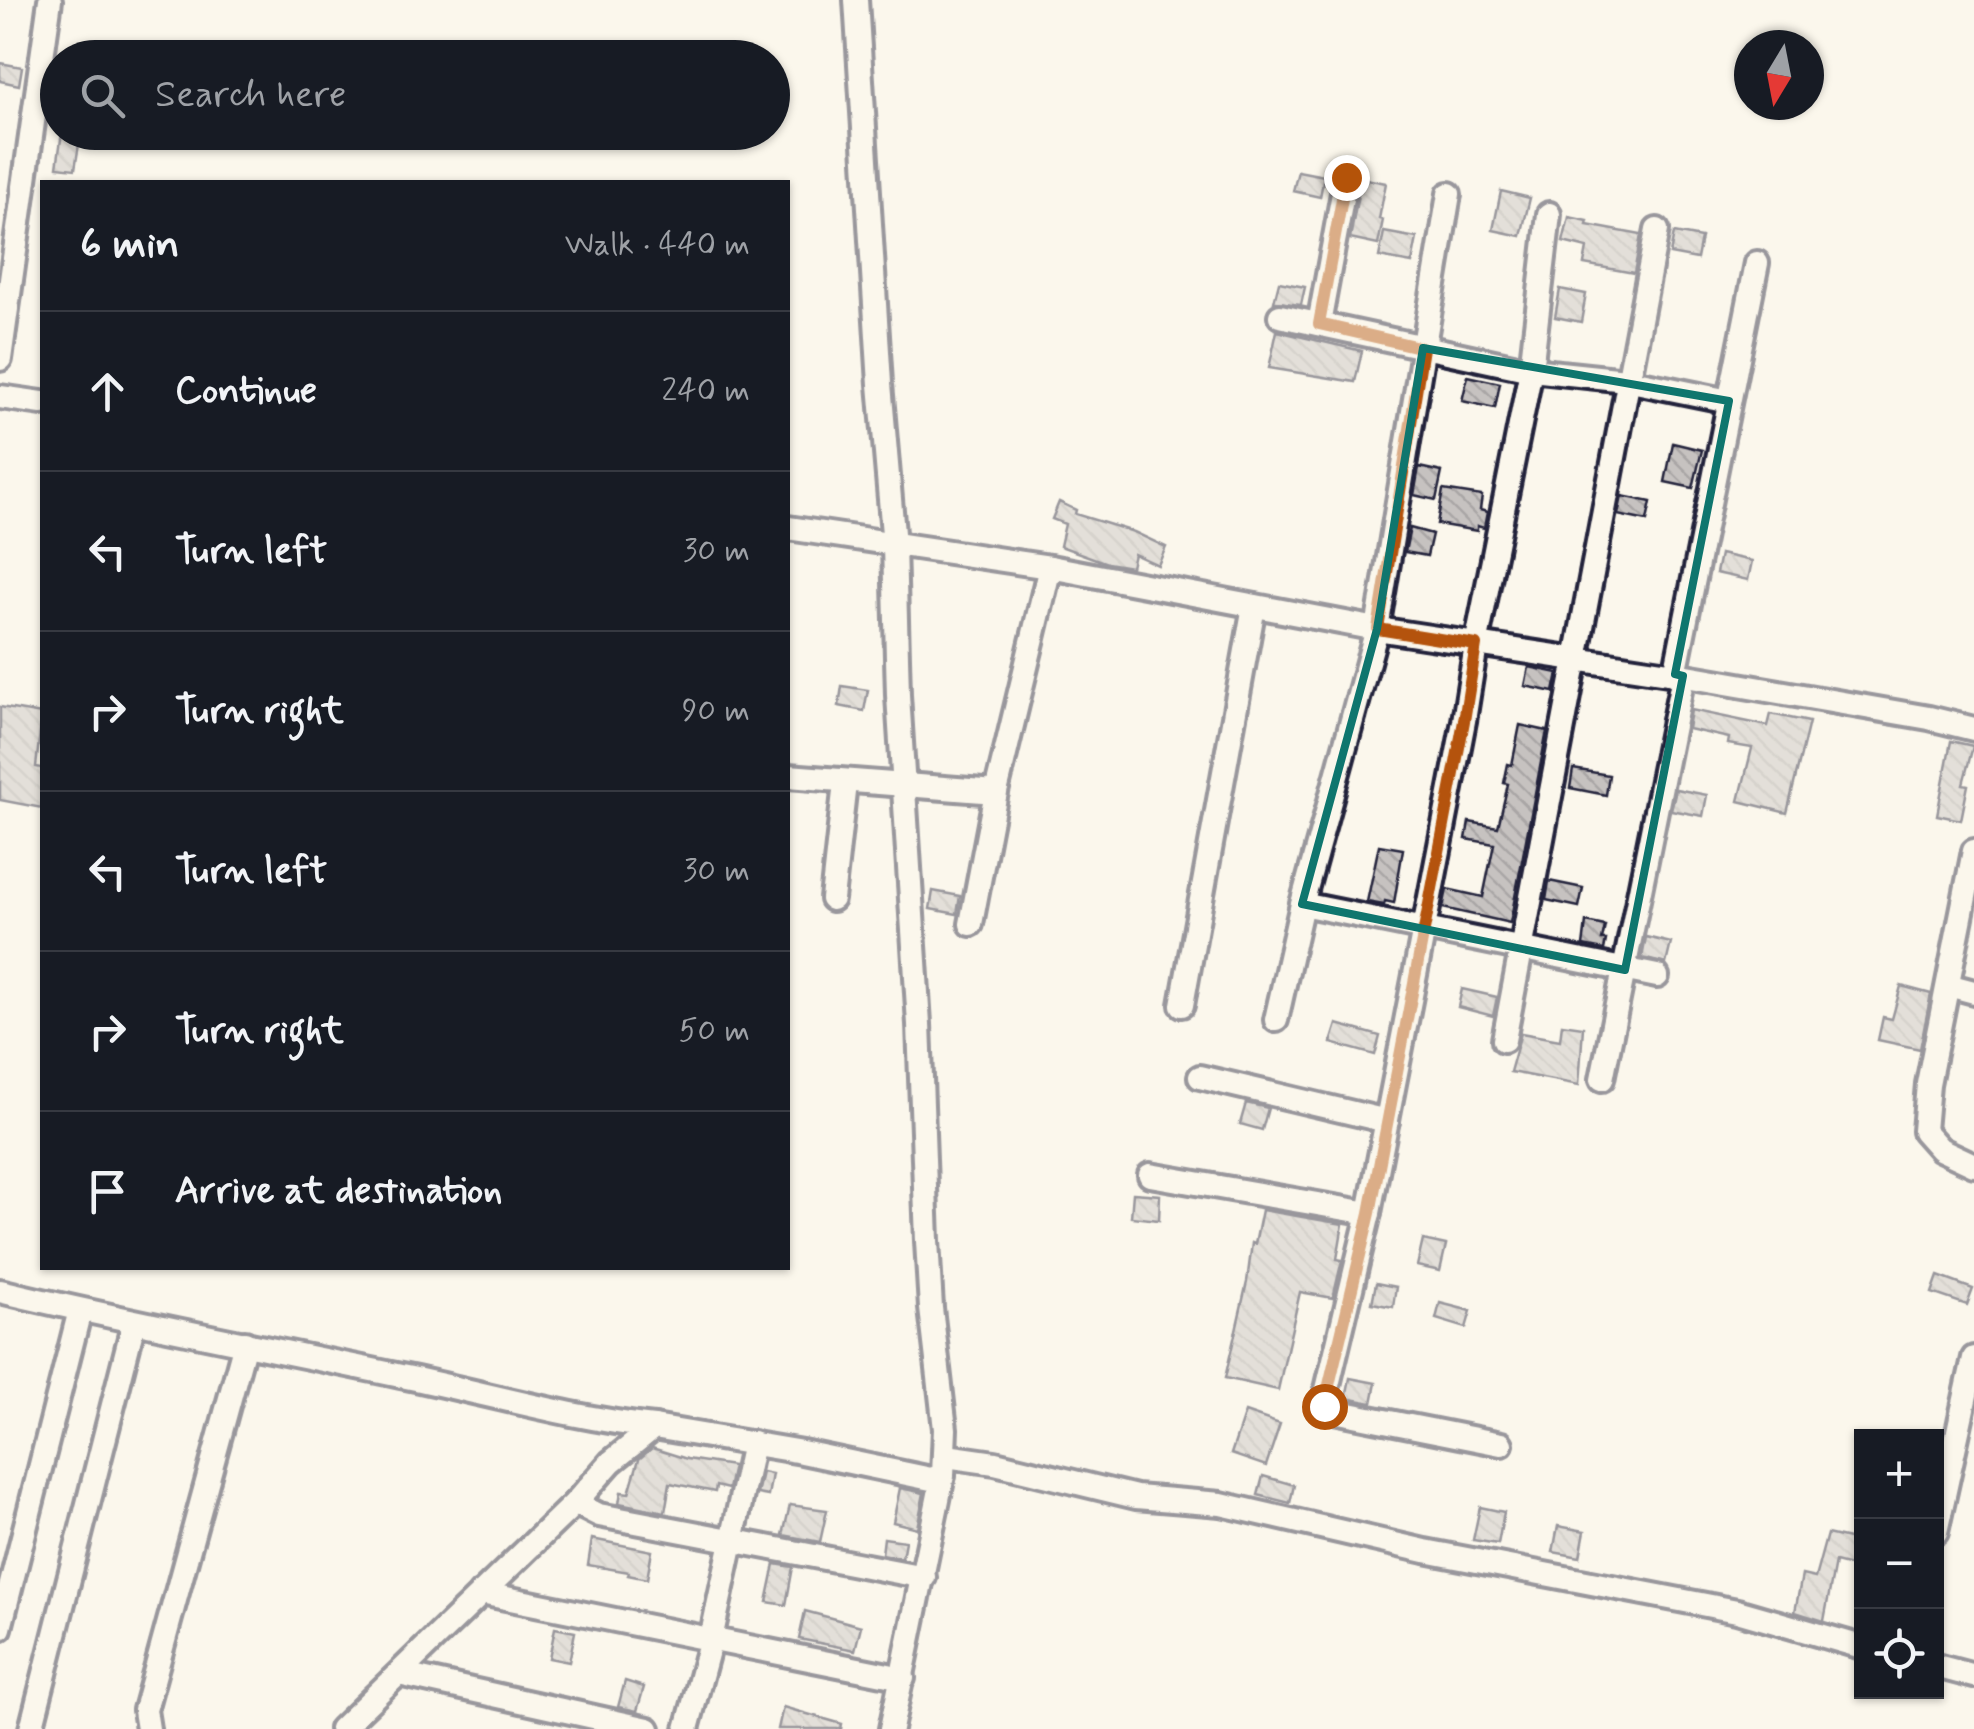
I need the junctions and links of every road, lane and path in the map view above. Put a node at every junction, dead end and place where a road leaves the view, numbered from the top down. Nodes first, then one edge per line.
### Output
1 (50, 0) edge
2 (856, 0) edge
3 (44, 40) edge
4 (40, 72) edge
5 (1346, 177) dead end
6 (1448, 194) dead end
7 (1549, 214) dead end
8 (1656, 230) dead end
9 (1757, 263) dead end
10 (1280, 316) dead end
11 (1319, 324) junction
12 (1423, 348) junction
13 (0, 359) edge
14 (1530, 370) junction
15 (1626, 380) junction
16 (0, 396) edge
17 (1729, 401) junction
18 (40, 403) edge
19 (790, 528) edge
20 (894, 546) junction
21 (1050, 568) junction
22 (1254, 606) junction
23 (1378, 629) junction
24 (1476, 645) junction
25 (1575, 660) junction
26 (1679, 675) junction
27 (1974, 729) edge
28 (790, 776) edge
29 (845, 783) junction
30 (904, 786) junction
31 (996, 792) junction
32 (1974, 852) edge
33 (832, 900) dead end
34 (1302, 904) junction
35 (970, 924) dead end
36 (1424, 930) junction
37 (1521, 950) junction
38 (1625, 970) junction
39 (1656, 976) dead end
40 (1948, 985) junction
41 (1974, 992) edge
42 (1182, 1005) dead end
43 (1276, 1020) dead end
44 (1504, 1040) dead end
45 (1200, 1077) dead end
46 (1602, 1080) dead end
47 (1388, 1121) junction
48 (1974, 1165) edge
49 (1150, 1175) dead end
50 (1370, 1213) junction
51 (0, 1291) edge
52 (80, 1310) junction
53 (134, 1322) junction
54 (244, 1343) junction
55 (1974, 1358) edge
56 (654, 1427) junction
57 (753, 1443) junction
58 (1501, 1444) dead end
59 (944, 1465) junction
60 (575, 1503) junction
61 (1939, 1519) edge
62 (731, 1541) junction
63 (924, 1577) junction
64 (482, 1593) junction
65 (0, 1628) edge
66 (711, 1639) junction
67 (1854, 1645) edge
68 (1944, 1665) edge
69 (399, 1674) junction
70 (1974, 1676) edge
71 (903, 1678) junction
72 (31, 1729) edge
73 (148, 1729) edge
74 (341, 1729) edge
75 (648, 1729) edge
76 (687, 1729) edge
77 (891, 1729) edge

1 - 3 street
2 - 20 street
4 - 13 street
5 - 11 street
6 - 12 street
7 - 14 street
8 - 15 street
9 - 17 street
10 - 11 street
11 - 12 street
12 - 14 street
12 - 23 street
14 - 15 street
14 - 24 street
15 - 17 street
15 - 25 street
16 - 18 street
17 - 26 street
19 - 20 street
20 - 21 street
20 - 30 street
21 - 22 street
21 - 31 street
22 - 23 street
22 - 42 street
23 - 24 street
23 - 34 street
24 - 25 street
24 - 36 street
25 - 26 street
25 - 37 street
26 - 27 street
26 - 38 street
28 - 29 street
29 - 30 street
29 - 33 street
30 - 31 street
30 - 59 street
31 - 35 street
32 - 40 street
34 - 36 street
34 - 43 street
36 - 37 street
36 - 47 street
37 - 38 street
37 - 44 street
38 - 39 street
38 - 46 street
40 - 41 street
40 - 48 street
45 - 47 street
47 - 50 street
49 - 50 street
50 - 58 street
51 - 52 street
52 - 53 street
52 - 65 street
53 - 54 street
53 - 72 street
54 - 56 street
54 - 73 street
55 - 61 street
56 - 57 street
56 - 60 street
57 - 59 street
57 - 62 street
59 - 63 street
59 - 67 street
60 - 62 street
60 - 64 street
62 - 63 street
62 - 66 street
63 - 71 street
64 - 66 street
64 - 69 street
66 - 71 street
66 - 76 street
68 - 70 street
69 - 74 street
69 - 75 street
71 - 77 street

